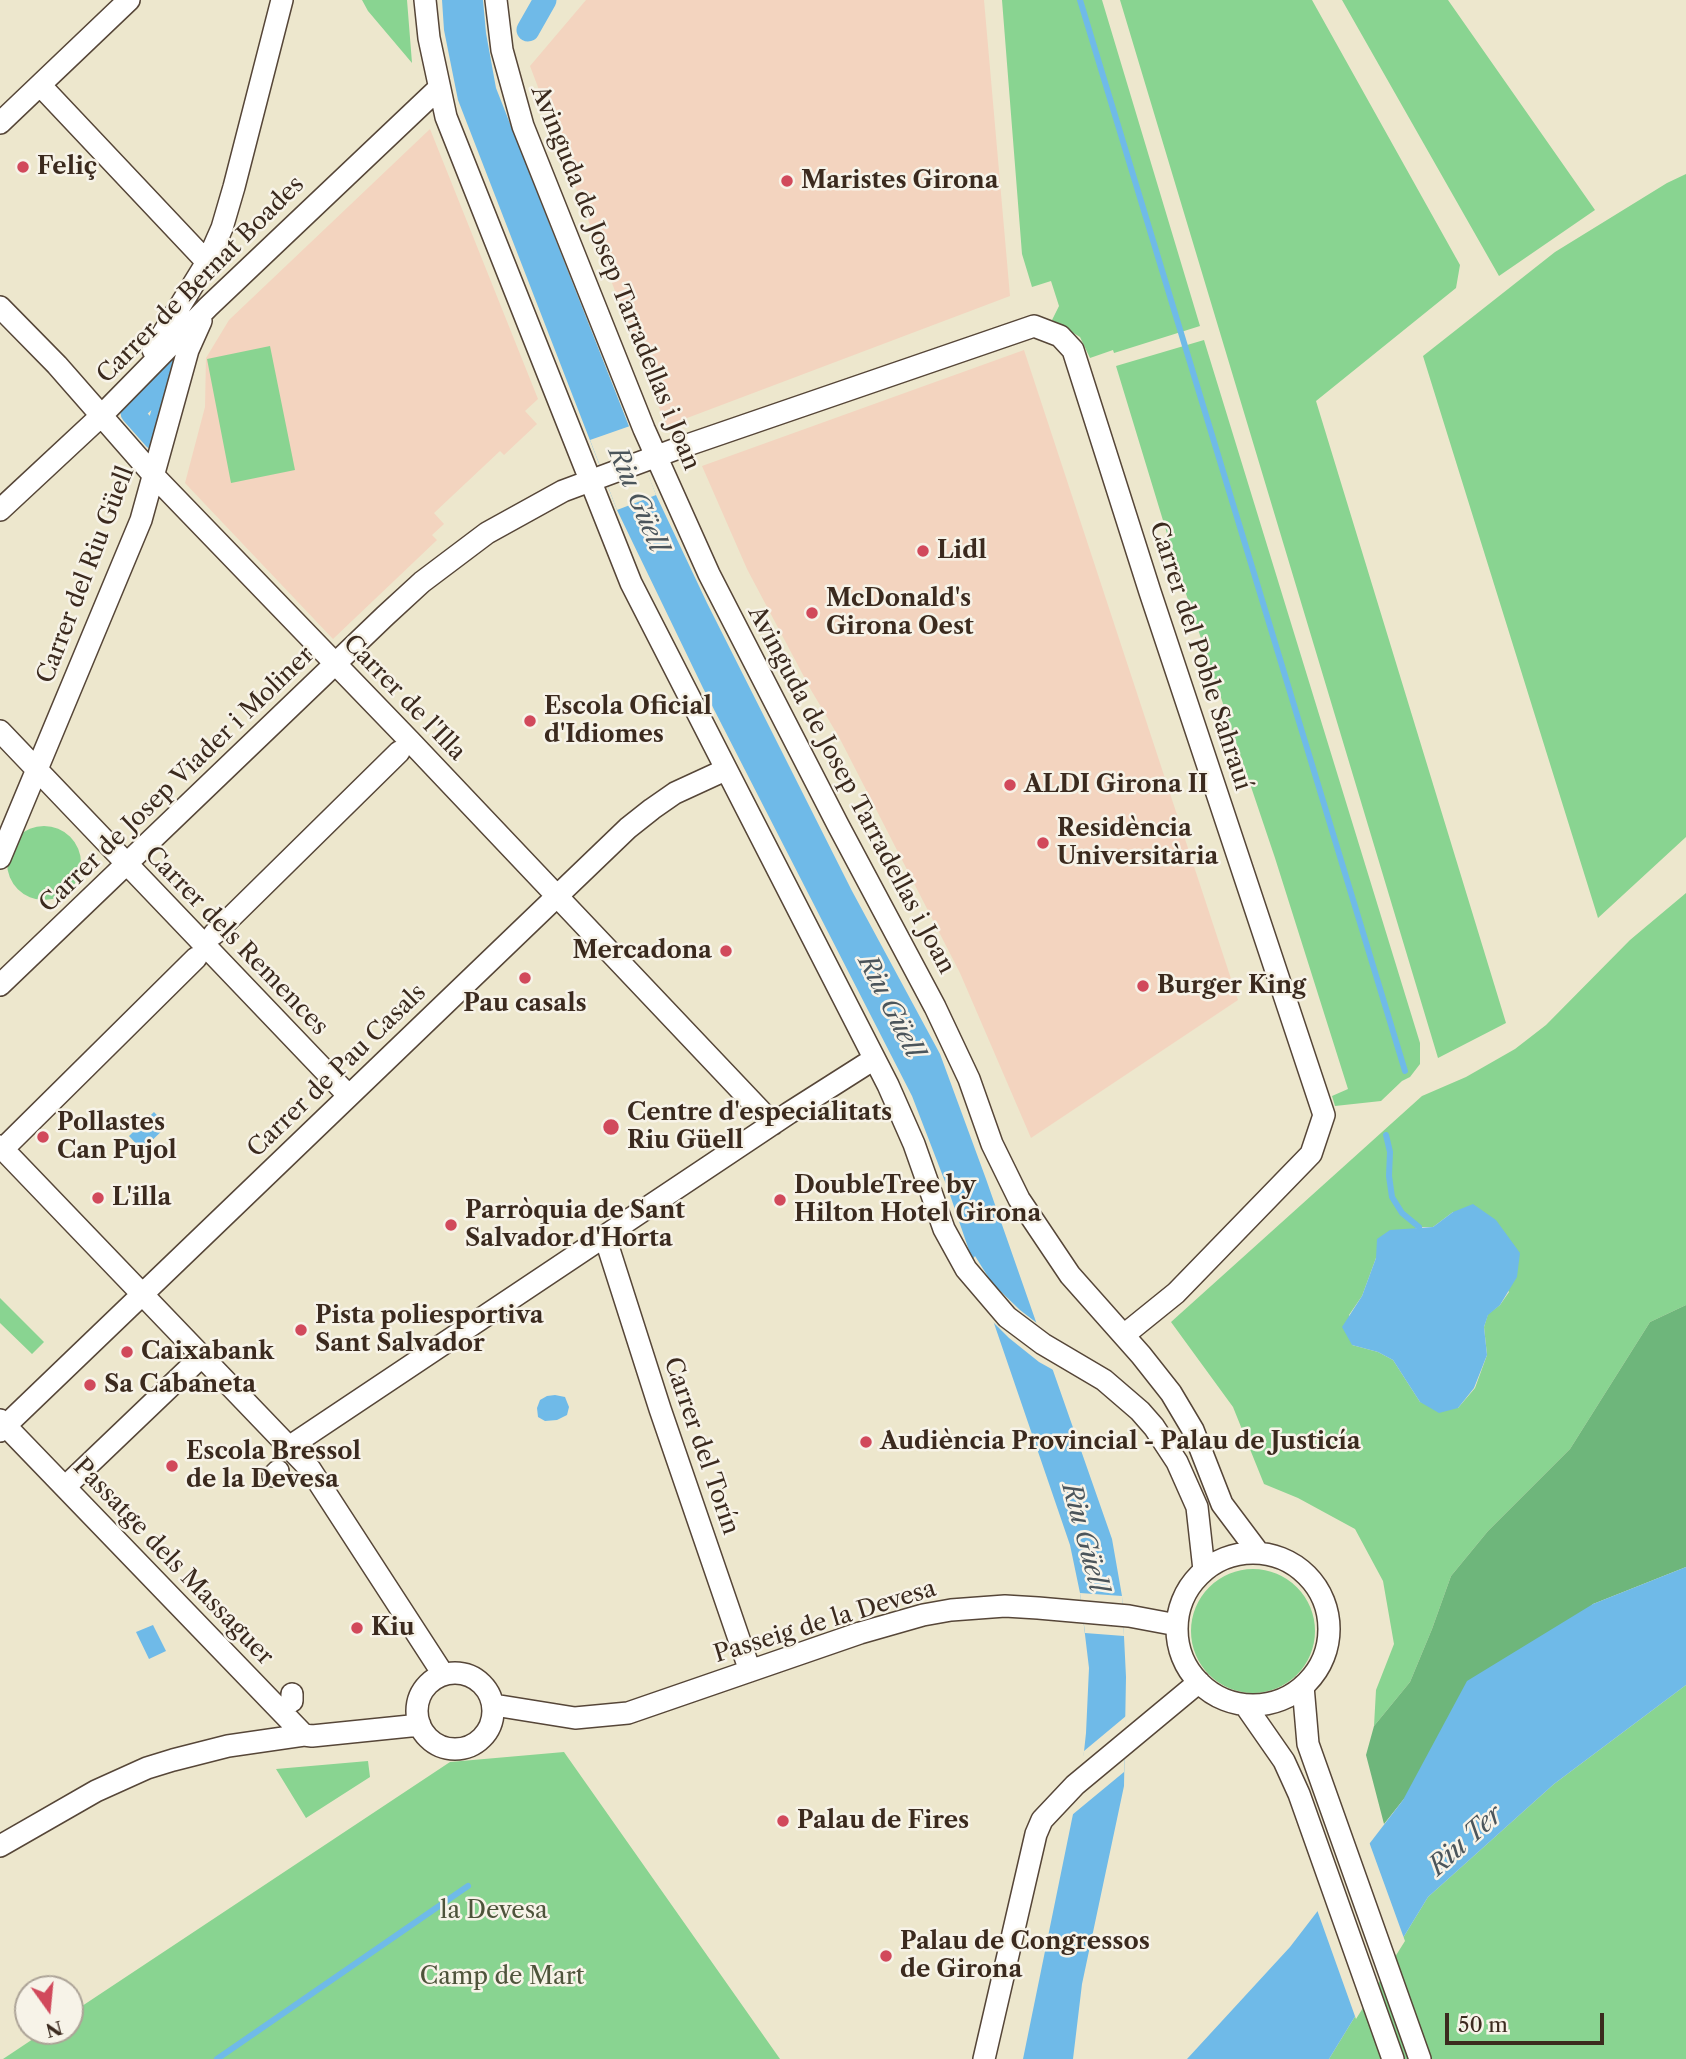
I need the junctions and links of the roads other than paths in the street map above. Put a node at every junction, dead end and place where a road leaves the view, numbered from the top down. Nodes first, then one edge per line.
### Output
1 (129, 0) edge
2 (282, 0) edge
3 (425, 0) edge
4 (498, 2) edge
5 (40, 85) junction
6 (439, 88) junction
7 (0, 123) edge
8 (207, 262) junction
9 (0, 307) edge
10 (208, 307) junction
11 (133, 382) junction
12 (101, 416) junction
13 (651, 458) junction
14 (154, 475) junction
15 (595, 479) junction
16 (0, 510) edge
17 (336, 664) junction
18 (0, 732) edge
19 (399, 752) dead end
20 (38, 770) junction
21 (725, 770) junction
22 (0, 858) edge
23 (127, 864) junction
24 (557, 896) junction
25 (214, 934) dead end
26 (196, 958) dead end
27 (0, 985) edge
28 (874, 1059) junction
29 (348, 1095) junction
30 (773, 1124) junction
31 (2, 1147) edge
32 (605, 1237) junction
33 (142, 1294) junction
34 (1124, 1335) junction
35 (201, 1357) junction
36 (2, 1425) edge
37 (289, 1447) junction
38 (65, 1488) junction
39 (1258, 1552) junction
40 (1204, 1570) junction
41 (1177, 1626) junction
42 (750, 1671) junction
43 (443, 1674) junction
44 (1199, 1682) junction
45 (1303, 1686) junction
46 (494, 1705) junction
47 (1245, 1705) junction
48 (420, 1725) junction
49 (304, 1735) junction
50 (0, 1846) edge
51 (984, 2059) edge
52 (1393, 2059) edge
53 (1420, 2059) edge

1 - 5 street
2 - 8 street
3 - 6 street
4 - 13 street, Avinguda de Josep Tarradellas i Joan
5 - 7 street
5 - 8 street
6 - 10 street, Carrer de Bernat Boades
6 - 15 street
8 - 11 street
9 - 12 street, Carrer de l'Illa
10 - 11 street, Carrer de Bernat Boades
10 - 14 street, Carrer del Riu Güell
11 - 12 street, Carrer de Bernat Boades
12 - 14 street, Carrer de l'Illa
12 - 16 street, Carrer de Bernat Boades
13 - 15 street, Carrer de Josep Viader i Moliner
13 - 34 street, Avinguda de Josep Tarradellas i Joan
13 - 34 street, Carrer del Poble Sahrauí
14 - 17 street, Carrer de l'Illa
14 - 20 street, Carrer del Riu Güell
15 - 17 street, Carrer de Josep Viader i Moliner
15 - 21 street
17 - 23 street, Carrer de Josep Viader i Moliner
17 - 24 street, Carrer de l'Illa
18 - 20 street, Carrer dels Remences
19 - 25 street
20 - 22 street, Carrer del Riu Güell
20 - 23 street, Carrer dels Remences
21 - 24 street, Carrer de Pau Casals
21 - 28 street
23 - 27 street, Carrer de Josep Viader i Moliner
23 - 29 street, Carrer dels Remences
24 - 29 street, Carrer de Pau Casals
24 - 30 street, Carrer de l'Illa
26 - 31 street
28 - 30 street
28 - 40 street
29 - 33 street, Carrer de Pau Casals
30 - 32 street
31 - 33 street
32 - 37 street
32 - 42 street, Carrer del Torín
33 - 35 street
33 - 36 street, Carrer de Pau Casals
34 - 39 street, Avinguda de Josep Tarradellas i Joan
35 - 37 street
35 - 38 street
36 - 38 street, Passatge dels Massaguer
37 - 43 street
38 - 49 street, Passatge dels Massaguer
39 - 40 street
39 - 45 street
40 - 41 street
41 - 42 street, Passeig de la Devesa
41 - 44 street
42 - 46 street, Passeig de la Devesa
43 - 46 street
43 - 48 street
44 - 47 street
44 - 51 street
45 - 47 street
45 - 53 street
46 - 48 street
47 - 52 street
48 - 49 street
49 - 50 street

